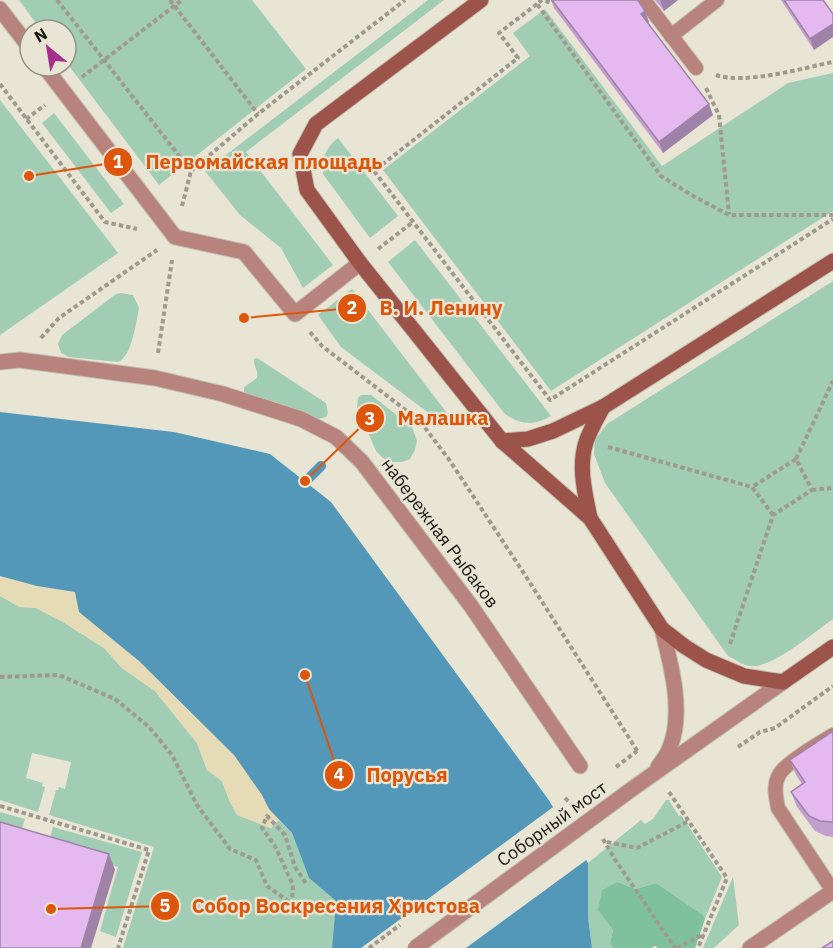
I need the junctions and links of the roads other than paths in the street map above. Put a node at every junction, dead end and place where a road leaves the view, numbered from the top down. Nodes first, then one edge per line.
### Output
1 (481, 0) edge
2 (644, 0) edge
3 (717, 0) edge
4 (0, 9) edge
5 (18, 32) edge
6 (671, 36) junction
7 (696, 68) road end
8 (53, 78) edge
9 (833, 261) edge
10 (360, 263) junction
11 (0, 362) edge
12 (603, 407) junction
13 (502, 441) junction
14 (590, 518) junction
15 (662, 628) junction
16 (833, 646) edge
17 (783, 682) junction
18 (833, 735) edge
19 (580, 766) dead end
20 (654, 773) junction
21 (833, 891) edge
22 (415, 948) edge
23 (750, 948) edge

1 - 10 main road
2 - 6 lane
3 - 6 lane
4 - 5 street
6 - 7 lane
8 - 10 street
9 - 12 main road
10 - 13 main road
11 - 19 street, набережная Рыбаков
12 - 13 main road
12 - 14 main road
13 - 14 main road
14 - 15 main road
15 - 17 main road
15 - 20 street
16 - 17 main road
17 - 20 street, Соборный мост
18 - 21 lane
20 - 22 street, Соборный мост, bridge
21 - 23 street

